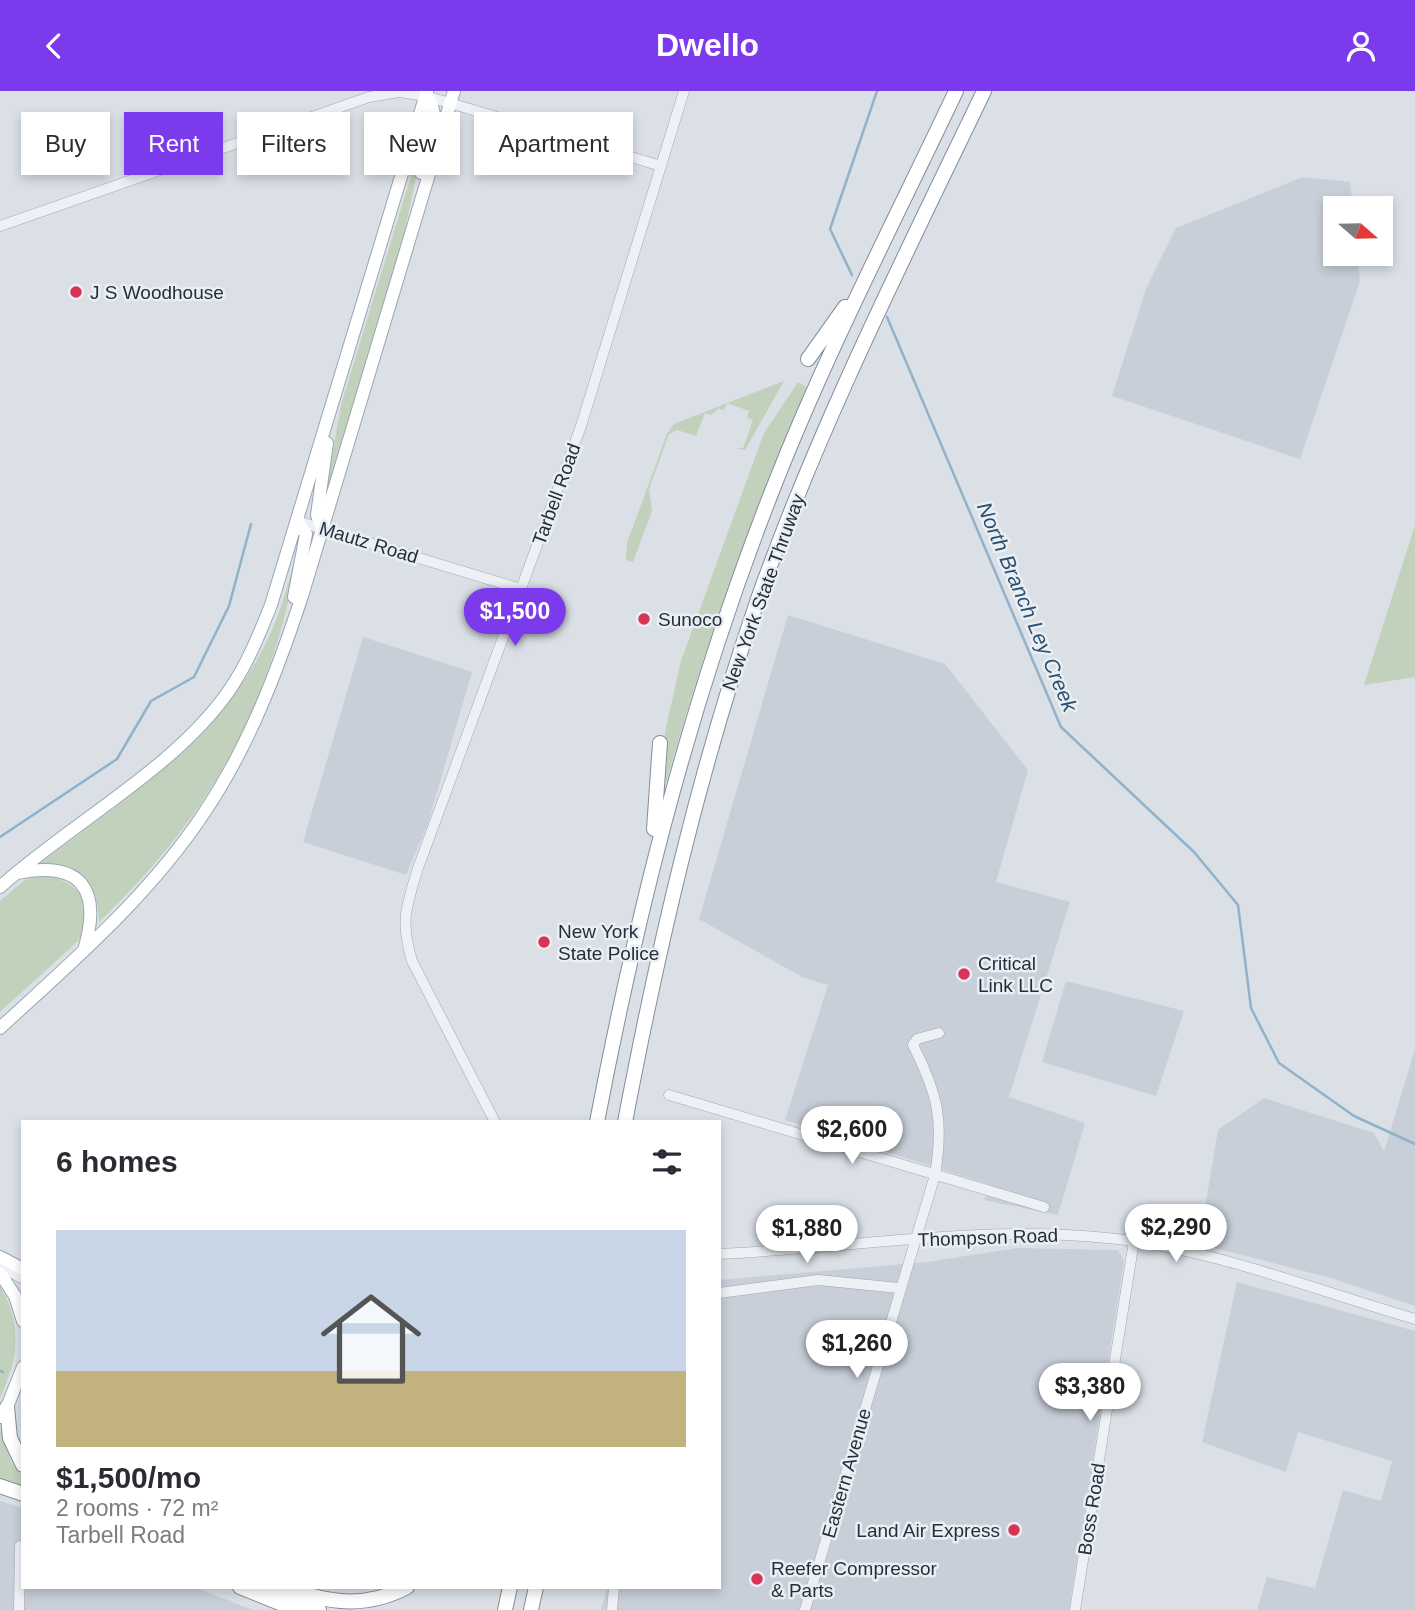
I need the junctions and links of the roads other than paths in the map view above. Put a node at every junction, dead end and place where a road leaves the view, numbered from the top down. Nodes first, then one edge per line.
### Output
1 (684, 91) edge
2 (956, 91) edge
3 (984, 91) edge
4 (427, 93) edge
5 (450, 95) edge
6 (661, 166) junction
7 (0, 226) edge
8 (412, 232) junction
9 (865, 281) junction
10 (808, 359) dead end
11 (334, 400) junction
12 (298, 521) junction
13 (322, 528) junction
14 (521, 589) junction
15 (284, 649) junction
16 (660, 743) dead end
17 (15, 873) junction
18 (648, 876) junction
19 (0, 887) edge
20 (83, 951) junction
21 (2, 1025) edge
22 (939, 1033) dead end
23 (670, 1095) dead end
24 (494, 1120) edge
25 (597, 1120) edge
26 (625, 1120) edge
27 (935, 1175) junction
28 (1044, 1207) dead end
29 (915, 1239) junction
30 (1134, 1241) junction
31 (721, 1254) edge
32 (0, 1257) edge
33 (0, 1266) edge
34 (21, 1268) edge
35 (0, 1273) edge
36 (21, 1278) edge
37 (900, 1289) junction
38 (721, 1293) edge
39 (21, 1315) edge
40 (1415, 1319) edge
41 (21, 1372) edge
42 (4, 1412) edge
43 (21, 1461) edge
44 (1, 1486) edge
45 (21, 1493) edge
46 (20, 1546) dead end
47 (241, 1589) edge
48 (242, 1589) edge
49 (272, 1589) edge
50 (289, 1589) edge
51 (402, 1589) edge
52 (510, 1589) edge
53 (536, 1589) edge
54 (614, 1589) edge
55 (19, 1610) edge
56 (278, 1610) edge
57 (297, 1610) edge
58 (319, 1610) edge
59 (505, 1610) edge
60 (531, 1610) edge
61 (612, 1610) edge
62 (805, 1610) edge
63 (1075, 1610) edge

1 - 6 street, Tarbell Road
2 - 9 highway, New York State Thruway
3 - 26 highway, New York State Thruway
4 - 5 street
4 - 7 street
4 - 8 main road
4 - 11 main road
5 - 6 street
5 - 8 main road
6 - 14 street, Tarbell Road
8 - 13 main road
9 - 10 highway
9 - 18 highway, New York State Thruway
11 - 12 main road
11 - 13 main road
12 - 13 street, Mautz Road
12 - 15 main road
12 - 17 main road
13 - 14 street, Mautz Road
13 - 15 main road
14 - 24 street, Tarbell Road
15 - 20 main road
16 - 18 highway
17 - 19 main road
17 - 20 main road
18 - 25 highway, New York State Thruway
20 - 21 main road
22 - 27 street, Eastern Avenue
23 - 27 street
27 - 28 street
27 - 29 street, Eastern Avenue
29 - 30 street, Thompson Road
29 - 31 street, Thompson Road
29 - 37 street, Eastern Avenue
30 - 40 street, Thompson Road
30 - 63 street, Boss Road
32 - 34 main road
33 - 36 street
35 - 39 main road
37 - 38 street
37 - 62 street, Eastern Avenue
41 - 42 main road
42 - 43 highway
44 - 45 highway
46 - 55 street
47 - 56 highway
48 - 57 highway
49 - 58 highway
50 - 51 highway
52 - 59 highway
53 - 60 highway
54 - 61 street

